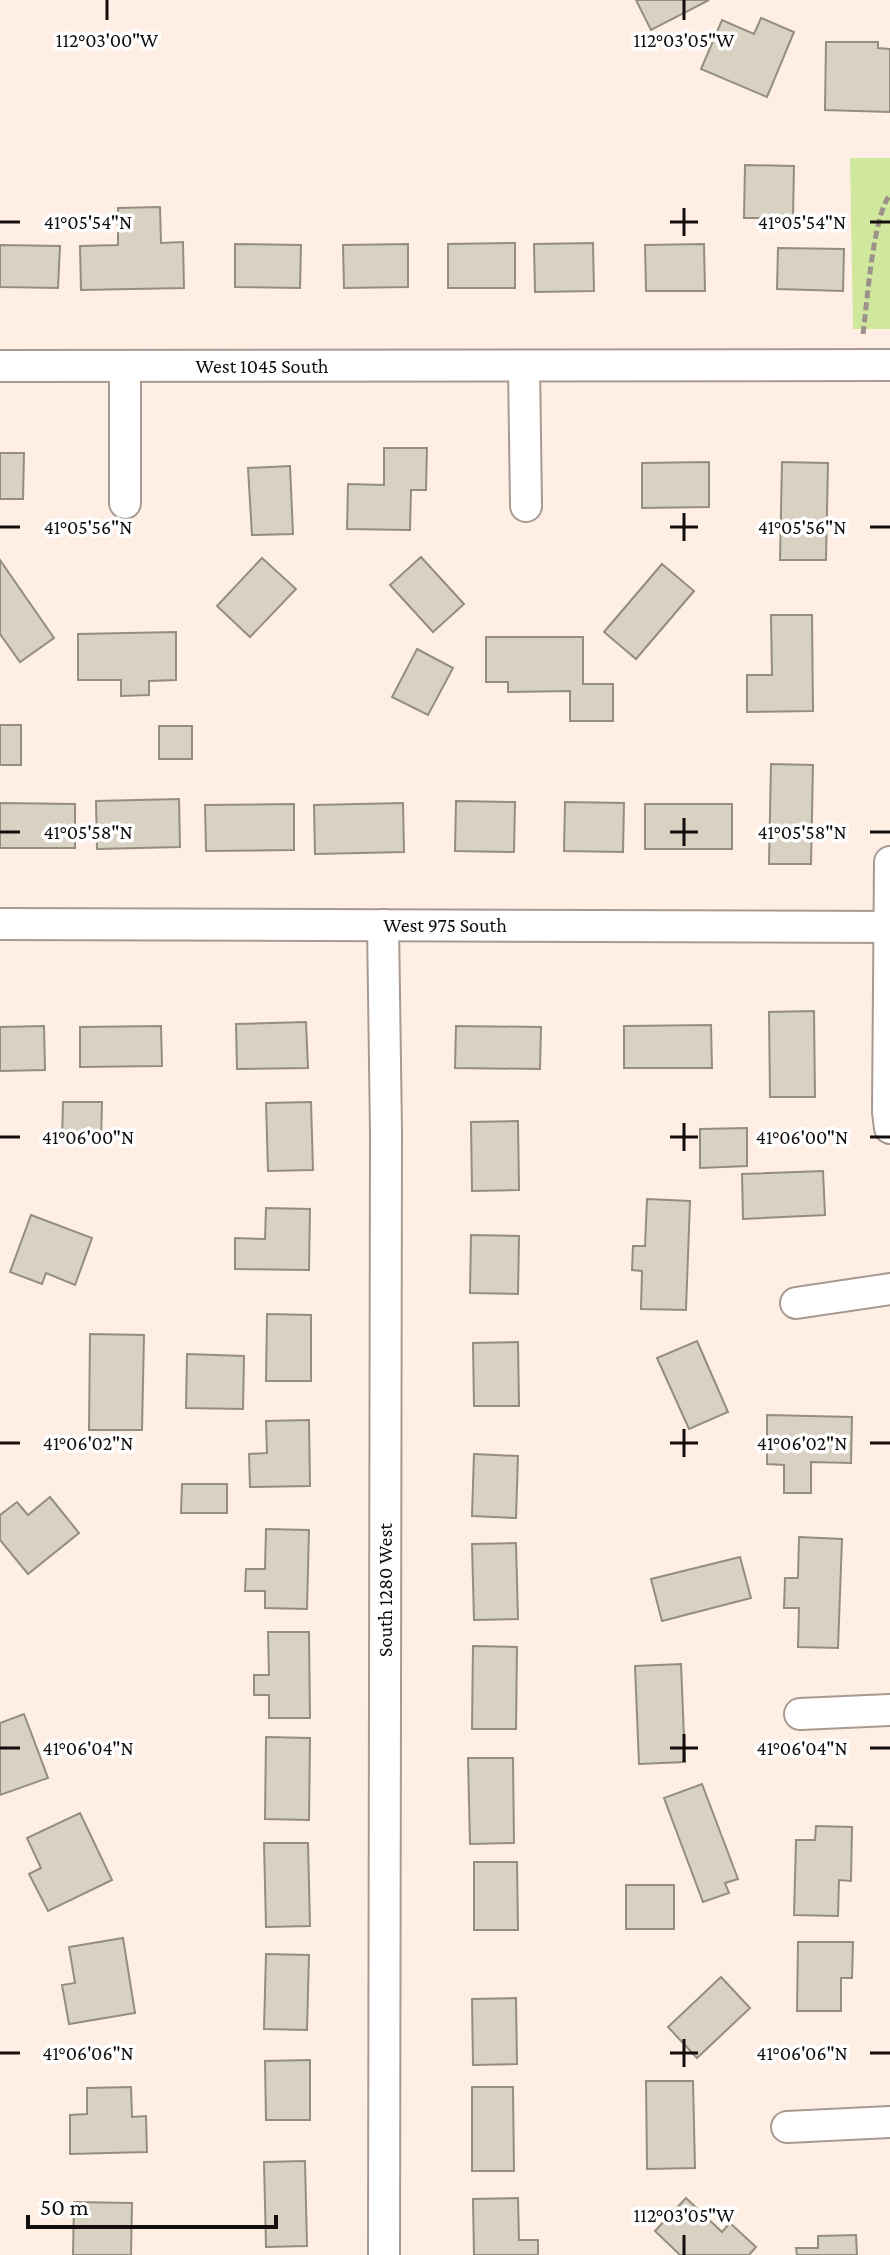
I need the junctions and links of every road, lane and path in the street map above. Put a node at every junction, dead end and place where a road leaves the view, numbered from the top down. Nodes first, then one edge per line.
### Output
1 (890, 195) edge
2 (863, 336) dead end
3 (890, 365) edge
4 (0, 366) edge
5 (125, 366) junction
6 (524, 366) junction
7 (125, 503) dead end
8 (526, 506) dead end
9 (890, 862) edge
10 (0, 924) edge
11 (383, 925) junction
12 (890, 927) edge
13 (890, 1128) edge
14 (890, 1289) edge
15 (796, 1303) dead end
16 (890, 1710) edge
17 (800, 1714) dead end
18 (890, 2122) edge
19 (787, 2127) dead end
20 (384, 2255) edge

1 - 2 path
3 - 6 street, West 1045 South
4 - 5 street, West 1045 South
5 - 6 street, West 1045 South
5 - 7 street
6 - 8 street
9 - 12 street
10 - 11 street, West 975 South
11 - 12 street, West 975 South
11 - 20 street, South 1280 West
12 - 13 street
14 - 15 street
16 - 17 street
18 - 19 street

